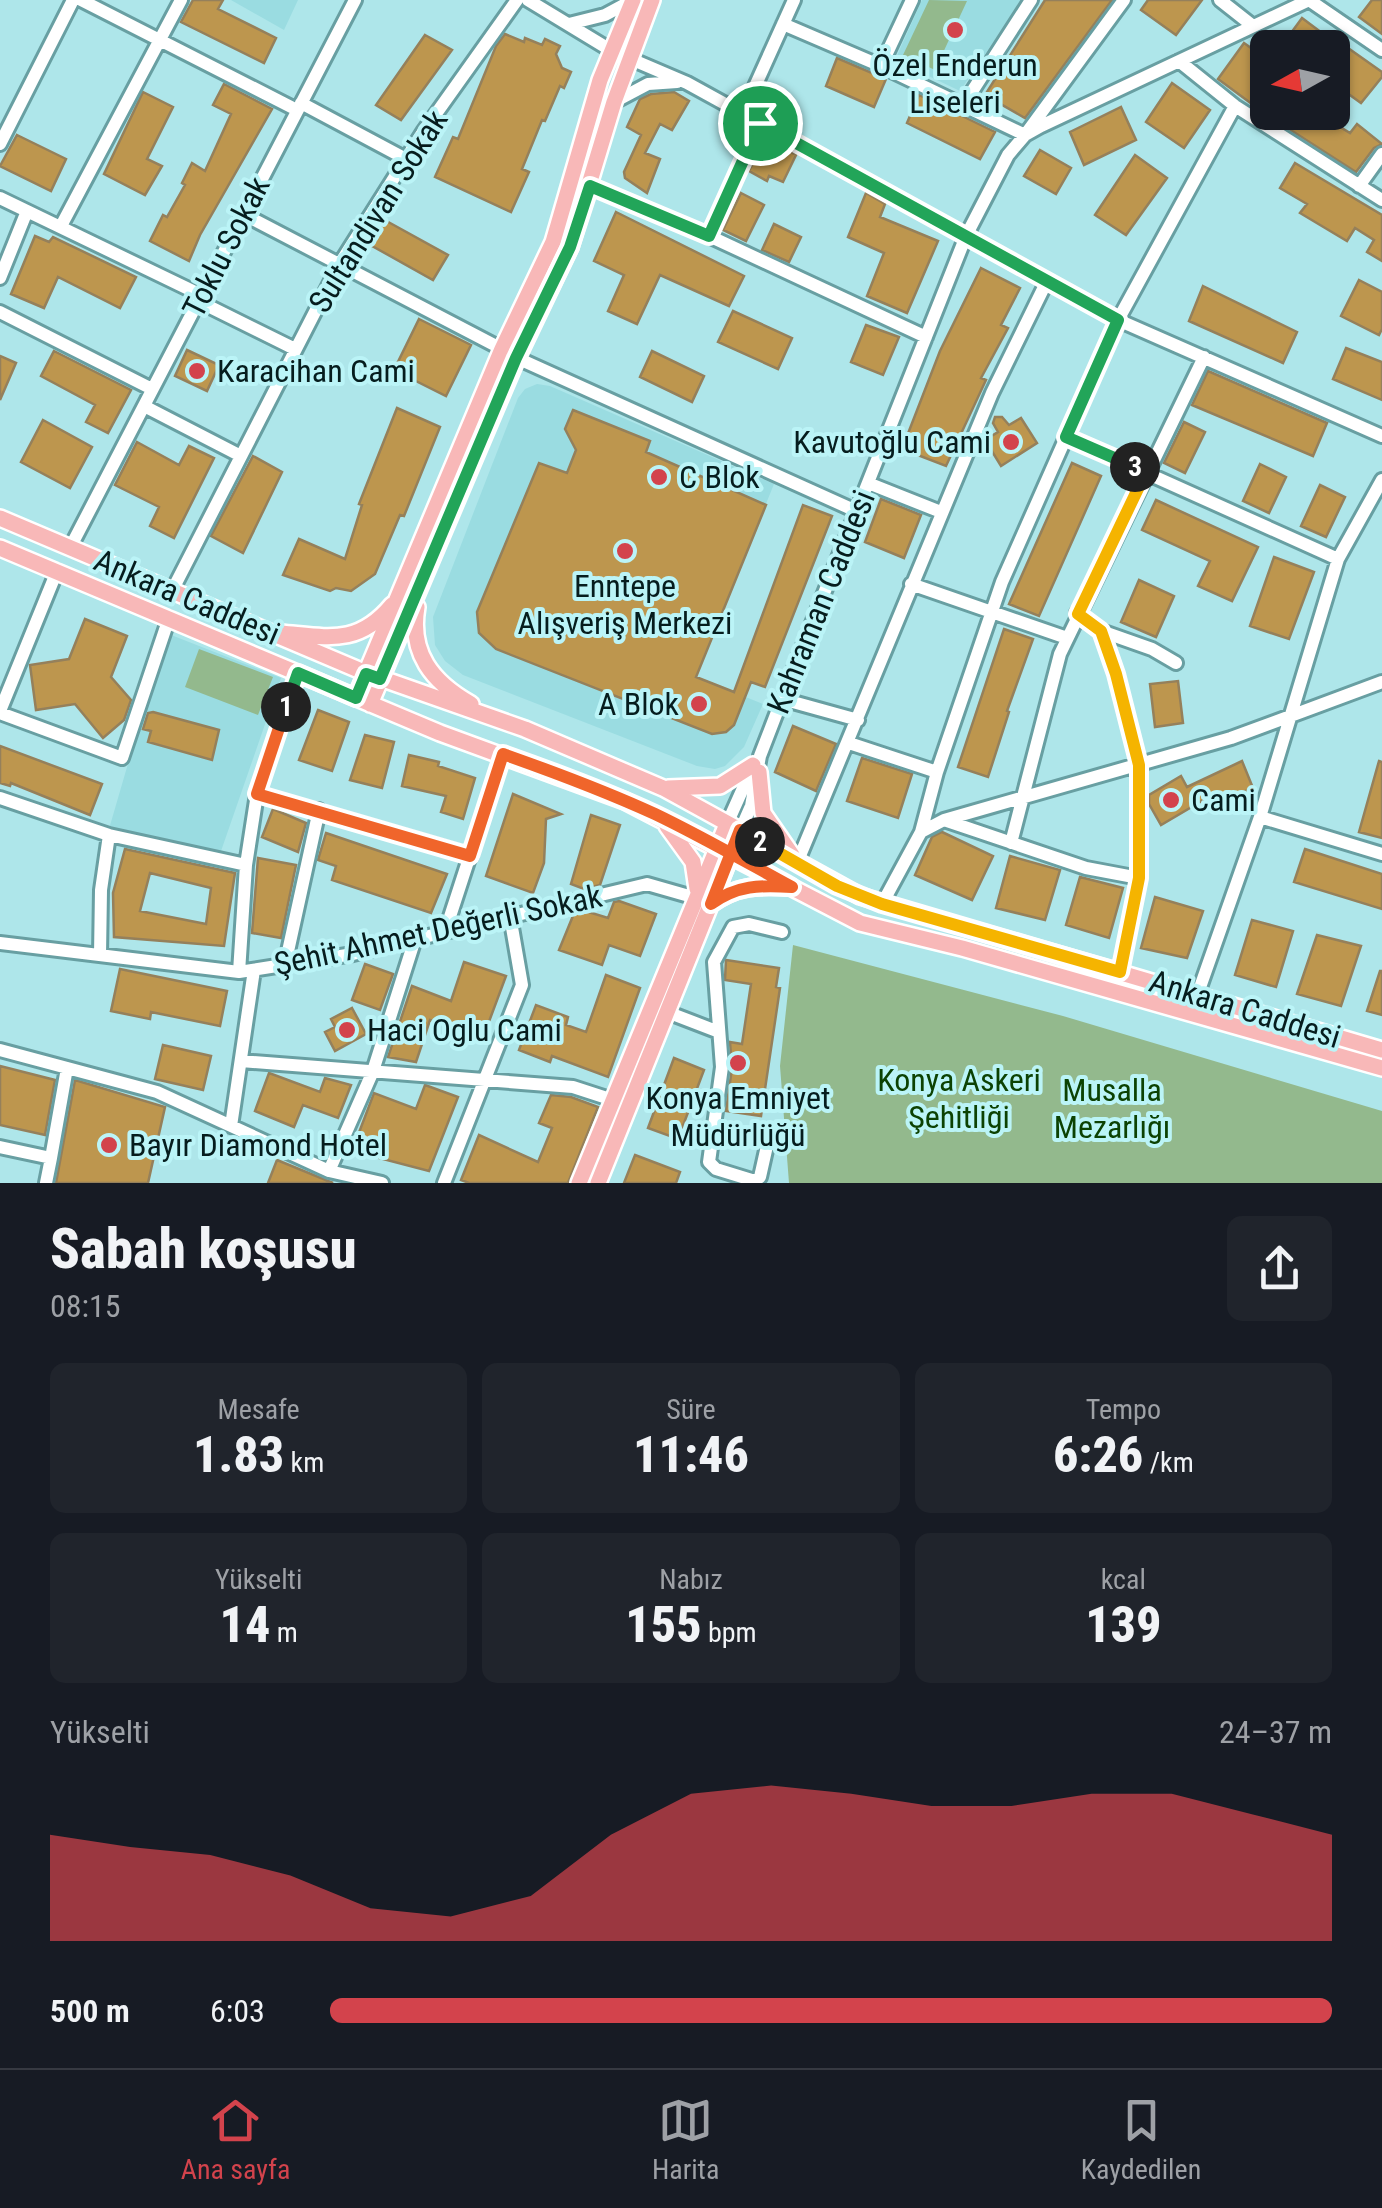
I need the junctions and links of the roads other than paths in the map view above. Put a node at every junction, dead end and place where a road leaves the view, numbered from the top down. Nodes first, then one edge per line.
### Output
1 (72, 0) edge
2 (81, 0) edge
3 (181, 0) edge
4 (355, 0) edge
5 (517, 0) edge
6 (528, 0) edge
7 (633, 0) edge
8 (652, 0) edge
9 (794, 0) edge
10 (912, 0) edge
11 (1031, 0) edge
12 (1124, 0) edge
13 (1220, 0) edge
14 (1309, 0) edge
15 (569, 24) junction
16 (783, 24) junction
17 (1253, 26) junction
18 (160, 40) junction
19 (1382, 50) edge
20 (612, 51) junction
21 (630, 58) junction
22 (1180, 61) junction
23 (881, 66) junction
24 (687, 83) junction
25 (614, 102) junction
26 (964, 104) junction
27 (299, 106) junction
28 (1235, 106) junction
29 (743, 114) junction
30 (760, 123) junction
31 (1025, 134) junction
32 (0, 144) edge
33 (1382, 154) edge
34 (406, 159) junction
35 (590, 186) junction
36 (1359, 186) junction
37 (0, 198) edge
38 (1382, 200) edge
39 (27, 211) junction
40 (243, 214) junction
41 (61, 226) junction
42 (709, 236) junction
43 (966, 236) junction
44 (339, 265) junction
45 (0, 278) edge
46 (1047, 281) junction
47 (200, 298) junction
48 (0, 312) edge
49 (1118, 320) junction
50 (926, 337) junction
51 (295, 349) junction
52 (502, 349) junction
53 (1204, 357) junction
54 (516, 358) junction
55 (152, 389) junction
56 (144, 406) junction
57 (1382, 436) edge
58 (1066, 437) junction
59 (239, 456) junction
60 (1146, 472) junction
61 (1382, 480) edge
62 (868, 483) junction
63 (856, 511) junction
64 (942, 512) junction
65 (0, 518) edge
66 (0, 548) edge
67 (70, 548) junction
68 (1338, 559) junction
69 (57, 571) junction
70 (417, 576) junction
71 (911, 584) junction
72 (172, 591) junction
73 (991, 614) junction
74 (1078, 614) junction
75 (168, 618) junction
76 (1101, 631) junction
77 (268, 632) junction
78 (1067, 638) junction
79 (1176, 664) dead end
80 (298, 673) junction
81 (373, 676) junction
82 (1382, 682) edge
83 (782, 699) junction
84 (363, 701) junction
85 (0, 712) edge
86 (1290, 716) junction
87 (858, 720) junction
88 (525, 729) junction
89 (849, 743) junction
90 (503, 754) junction
91 (757, 765) junction
92 (1139, 765) junction
93 (937, 772) junction
94 (663, 788) junction
95 (257, 794) junction
96 (0, 798) edge
97 (1023, 799) junction
98 (319, 810) junction
99 (658, 816) junction
100 (1260, 817) junction
101 (944, 820) junction
102 (734, 827) junction
103 (921, 832) junction
104 (109, 835) junction
105 (1011, 843) junction
106 (724, 851) junction
107 (1382, 854) edge
108 (470, 856) junction
109 (797, 863) junction
110 (246, 865) junction
111 (1139, 878) junction
112 (792, 887) junction
113 (703, 901) junction
114 (882, 904) junction
115 (510, 916) junction
116 (445, 932) junction
117 (782, 932) dead end
118 (415, 939) junction
119 (0, 943) edge
120 (100, 955) junction
121 (285, 964) junction
122 (247, 971) junction
123 (1120, 972) junction
124 (1198, 994) junction
125 (667, 1012) junction
126 (719, 1032) junction
127 (0, 1050) edge
128 (1382, 1050) edge
129 (241, 1060) junction
130 (67, 1068) junction
131 (1382, 1068) edge
132 (374, 1071) junction
133 (485, 1079) junction
134 (613, 1100) junction
135 (231, 1126) junction
136 (768, 1136) dead end
137 (0, 1147) edge
138 (51, 1158) junction
139 (330, 1170) junction
140 (344, 1179) edge
141 (46, 1183) edge
142 (382, 1183) edge
143 (444, 1183) edge
144 (580, 1183) edge
145 (598, 1183) edge

1 - 32 street
2 - 18 street
3 - 18 street
4 - 27 street, Toklu Sokak
5 - 34 street, Sultandivan Sokak
6 - 15 street
7 - 15 street
7 - 20 main road
8 - 21 main road
9 - 16 street
10 - 23 street
11 - 26 street
12 - 31 street, Kahraman Caddesi
13 - 17 street
14 - 17 street
14 - 19 street
15 - 20 street
16 - 23 street
16 - 29 street
17 - 22 street
18 - 27 street
18 - 41 street
20 - 21 street
20 - 52 main road
21 - 24 street
21 - 25 main road
22 - 28 street
22 - 31 street
23 - 26 street
24 - 25 street
24 - 29 street
25 - 35 main road
26 - 31 street
27 - 34 street
27 - 40 street, Toklu Sokak
28 - 36 street
28 - 49 street
29 - 30 street
30 - 42 street
30 - 43 street
31 - 43 street, Kahraman Caddesi
33 - 36 street
34 - 44 street, Sultandivan Sokak
35 - 42 street
35 - 54 main road
36 - 38 street
37 - 39 street
39 - 41 street
39 - 45 street
40 - 44 street
40 - 47 street, Toklu Sokak
41 - 47 street
42 - 50 street
43 - 46 street
43 - 50 street, Kahraman Caddesi
44 - 51 street, Sultandivan Sokak
44 - 52 street
46 - 49 street
46 - 64 street
47 - 51 street
47 - 55 street, Toklu Sokak
48 - 55 street
49 - 53 street
49 - 58 street
50 - 62 street, Kahraman Caddesi
51 - 59 street, Sultandivan Sokak
52 - 70 main road
53 - 57 street
53 - 60 street
54 - 63 street
54 - 70 main road
55 - 56 street, Toklu Sokak
56 - 59 street
56 - 67 street, Toklu Sokak
58 - 60 street
58 - 73 street
59 - 72 street, Sultandivan Sokak
60 - 68 street
60 - 74 street
61 - 68 street
62 - 63 street, Kahraman Caddesi
62 - 64 street
63 - 83 street, Kahraman Caddesi
64 - 71 street
65 - 67 main road, Ankara Caddesi
66 - 69 main road, Ankara Caddesi
67 - 72 main road, Ankara Caddesi
68 - 86 street
69 - 75 main road, Ankara Caddesi
69 - 85 street
70 - 77 main road
70 - 81 main road
70 - 88 main road
71 - 73 street
71 - 87 street
72 - 77 main road, Ankara Caddesi
73 - 78 street
73 - 93 street
74 - 76 street
74 - 78 street
75 - 80 main road, Ankara Caddesi
75 - 85 street
76 - 79 street
76 - 92 street
77 - 81 main road, Ankara Caddesi
78 - 97 street
80 - 84 main road, Ankara Caddesi
80 - 95 street
81 - 84 main road
81 - 88 main road, Ankara Caddesi
82 - 86 street
83 - 87 street
83 - 91 street, Kahraman Caddesi
84 - 90 main road, Ankara Caddesi
86 - 92 street
86 - 100 street
87 - 89 street
88 - 94 main road, Ankara Caddesi
89 - 93 street
89 - 109 street
90 - 99 main road, Ankara Caddesi
90 - 108 street
91 - 94 main road
91 - 102 street, Kahraman Caddesi
91 - 109 main road
92 - 97 street
92 - 111 street
93 - 103 street
94 - 102 main road, Ankara Caddesi
95 - 98 street
95 - 110 street
96 - 104 street
97 - 101 street
97 - 105 street
98 - 108 street
98 - 121 street
99 - 106 main road, Ankara Caddesi
99 - 113 main road
100 - 107 street
100 - 124 street
101 - 103 street
101 - 105 street
102 - 106 main road
102 - 109 main road, Ankara Caddesi
103 - 114 street
104 - 110 street
104 - 120 street
105 - 111 street
106 - 112 main road, Ankara Caddesi
106 - 113 main road
108 - 116 street
109 - 114 main road, Ankara Caddesi
110 - 122 street
111 - 123 street
112 - 113 main road
112 - 131 main road, Ankara Caddesi
113 - 115 street, Şehit Ahmet Değerli Sokak
113 - 125 main road
113 - 134 main road
114 - 123 main road, Ankara Caddesi
115 - 116 street, Şehit Ahmet Değerli Sokak
115 - 133 street
116 - 118 street, Şehit Ahmet Değerli Sokak
117 - 126 street
118 - 121 street, Şehit Ahmet Değerli Sokak
118 - 132 street
119 - 120 street, Şehit Ahmet Değerli Sokak
120 - 122 street, Şehit Ahmet Değerli Sokak
121 - 122 street, Şehit Ahmet Değerli Sokak
122 - 129 street
123 - 124 main road, Ankara Caddesi
124 - 128 main road, Ankara Caddesi
125 - 126 street
125 - 145 main road
126 - 136 street
127 - 130 street
129 - 132 street
129 - 135 street
130 - 135 street
130 - 138 street
132 - 133 street
132 - 139 street
133 - 134 street
133 - 143 street
134 - 144 main road
135 - 139 street
137 - 138 street
138 - 141 street
139 - 140 street
140 - 142 street

